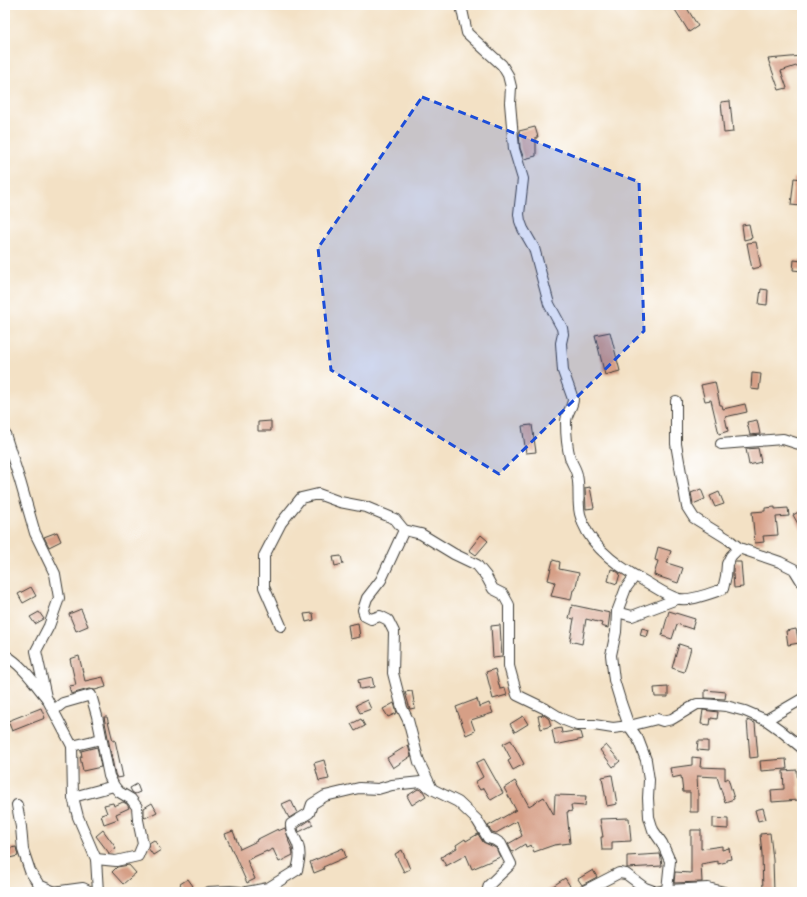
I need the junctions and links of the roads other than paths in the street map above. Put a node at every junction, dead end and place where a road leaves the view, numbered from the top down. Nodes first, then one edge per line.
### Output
1 (461, 5) edge
2 (676, 401) dead end
3 (5, 434) edge
4 (721, 444) dead end
5 (802, 444) edge
6 (404, 530) junction
7 (739, 548) junction
8 (635, 576) junction
9 (802, 582) edge
10 (677, 599) junction
11 (617, 612) junction
12 (281, 626) dead end
13 (5, 655) edge
14 (46, 697) junction
15 (802, 699) edge
16 (54, 710) junction
17 (766, 720) junction
18 (630, 726) junction
19 (101, 739) junction
20 (72, 746) junction
21 (802, 748) edge
22 (114, 786) junction
23 (432, 789) junction
24 (73, 798) junction
25 (17, 805) dead end
26 (96, 859) junction
27 (667, 890) junction
28 (54, 892) edge
29 (91, 892) edge
30 (98, 892) edge
31 (208, 892) edge
32 (241, 892) edge
33 (247, 892) edge
34 (487, 892) edge
35 (582, 892) edge
36 (656, 892) edge
37 (724, 892) edge

1 - 8 street
2 - 7 street
3 - 14 street
4 - 5 street
6 - 12 street
6 - 18 street
6 - 23 street
7 - 9 street
7 - 10 street
8 - 10 street
8 - 11 street
10 - 11 street
11 - 18 street
13 - 14 street
14 - 16 street
15 - 17 street
16 - 19 street
16 - 20 street
17 - 18 street
17 - 21 street
18 - 27 street
19 - 20 street
19 - 22 street
20 - 24 street
22 - 24 street
22 - 26 street
23 - 33 street
23 - 34 street
24 - 26 street
25 - 28 street
26 - 30 street
27 - 36 street
27 - 37 street
28 - 29 street
31 - 32 street
35 - 36 street

